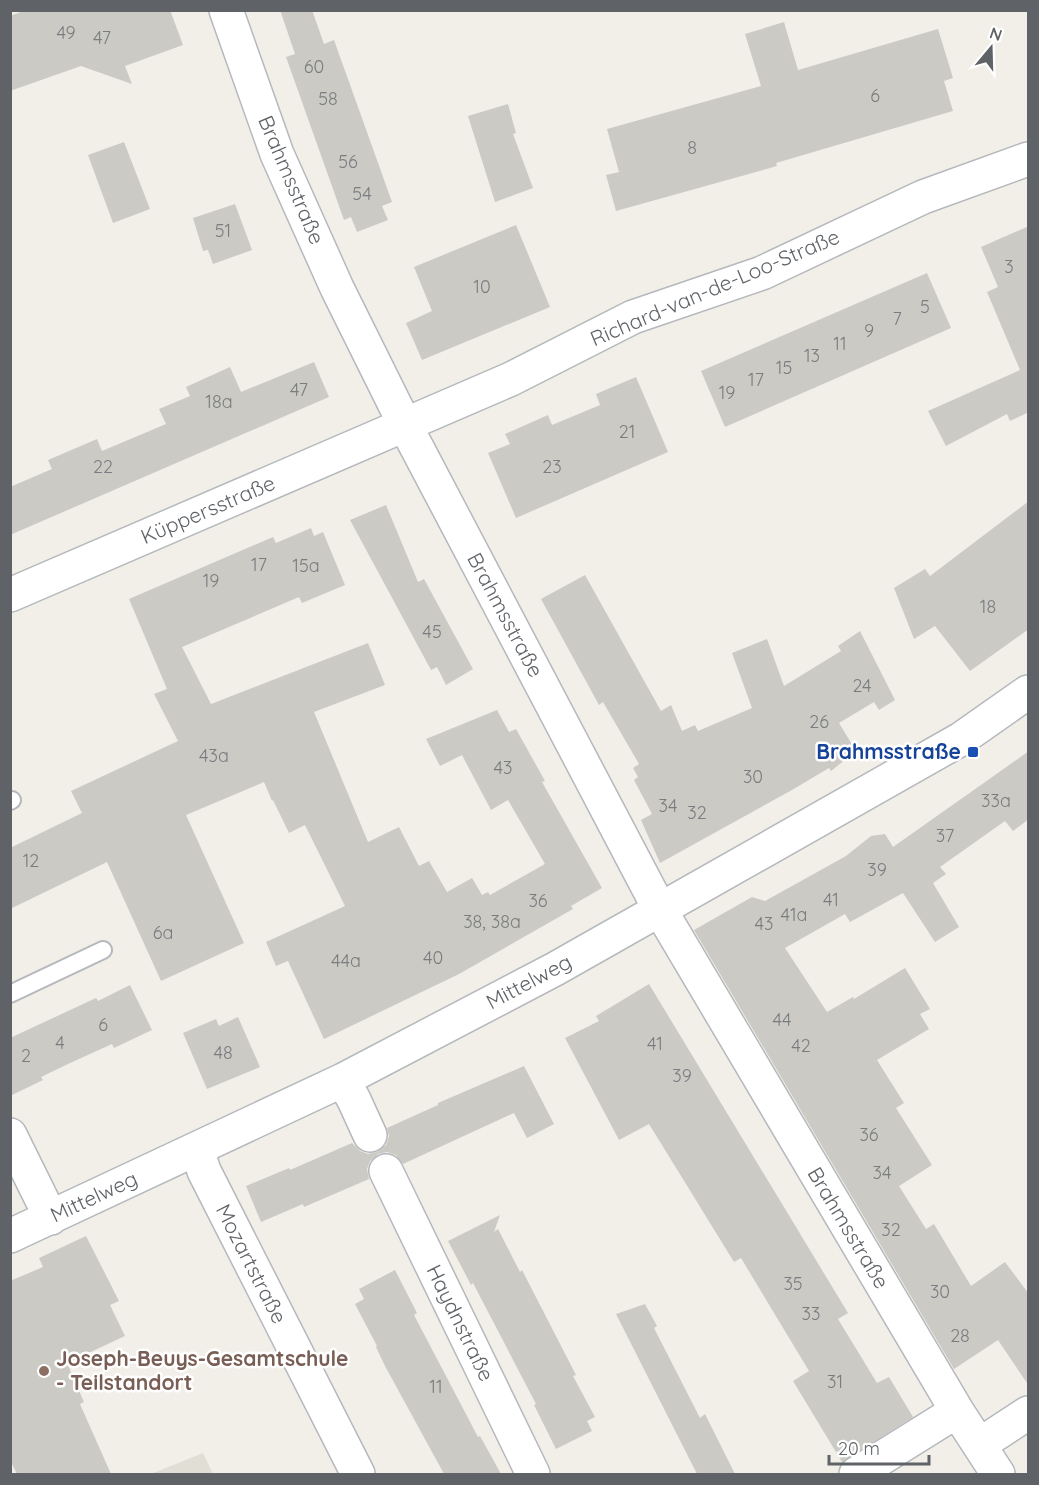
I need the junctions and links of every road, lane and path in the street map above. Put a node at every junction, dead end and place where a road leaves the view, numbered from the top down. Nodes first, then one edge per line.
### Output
1 (226, 10) edge
2 (1029, 159) edge
3 (405, 425) junction
4 (10, 595) edge
5 (1029, 692) edge
6 (659, 908) junction
7 (103, 950) dead end
8 (10, 994) edge
9 (343, 1080) junction
10 (10, 1135) edge
11 (370, 1135) dead end
12 (197, 1149) junction
13 (386, 1171) dead end
14 (51, 1218) junction
15 (10, 1236) edge
16 (957, 1411) junction
17 (1029, 1413) edge
18 (979, 1445) junction
19 (358, 1474) edge
20 (533, 1474) edge
21 (856, 1474) edge
22 (998, 1474) edge

1 - 3 street, Brahmsstraße
2 - 3 street, Richard-van-de-Loo-Straße
3 - 4 street, Küppersstraße
3 - 6 street, Brahmsstraße
5 - 6 street, Mittelweg
6 - 9 street, Mittelweg
6 - 16 street, Brahmsstraße
7 - 8 lane
9 - 11 street
9 - 12 street, Mittelweg
10 - 14 street
12 - 14 street, Mittelweg
12 - 19 street, Mozartstraße
13 - 20 street, Haydnstraße
14 - 15 street, Mittelweg
16 - 18 street, Brahmsstraße
16 - 21 street
17 - 18 street
18 - 22 street, Brahmsstraße

